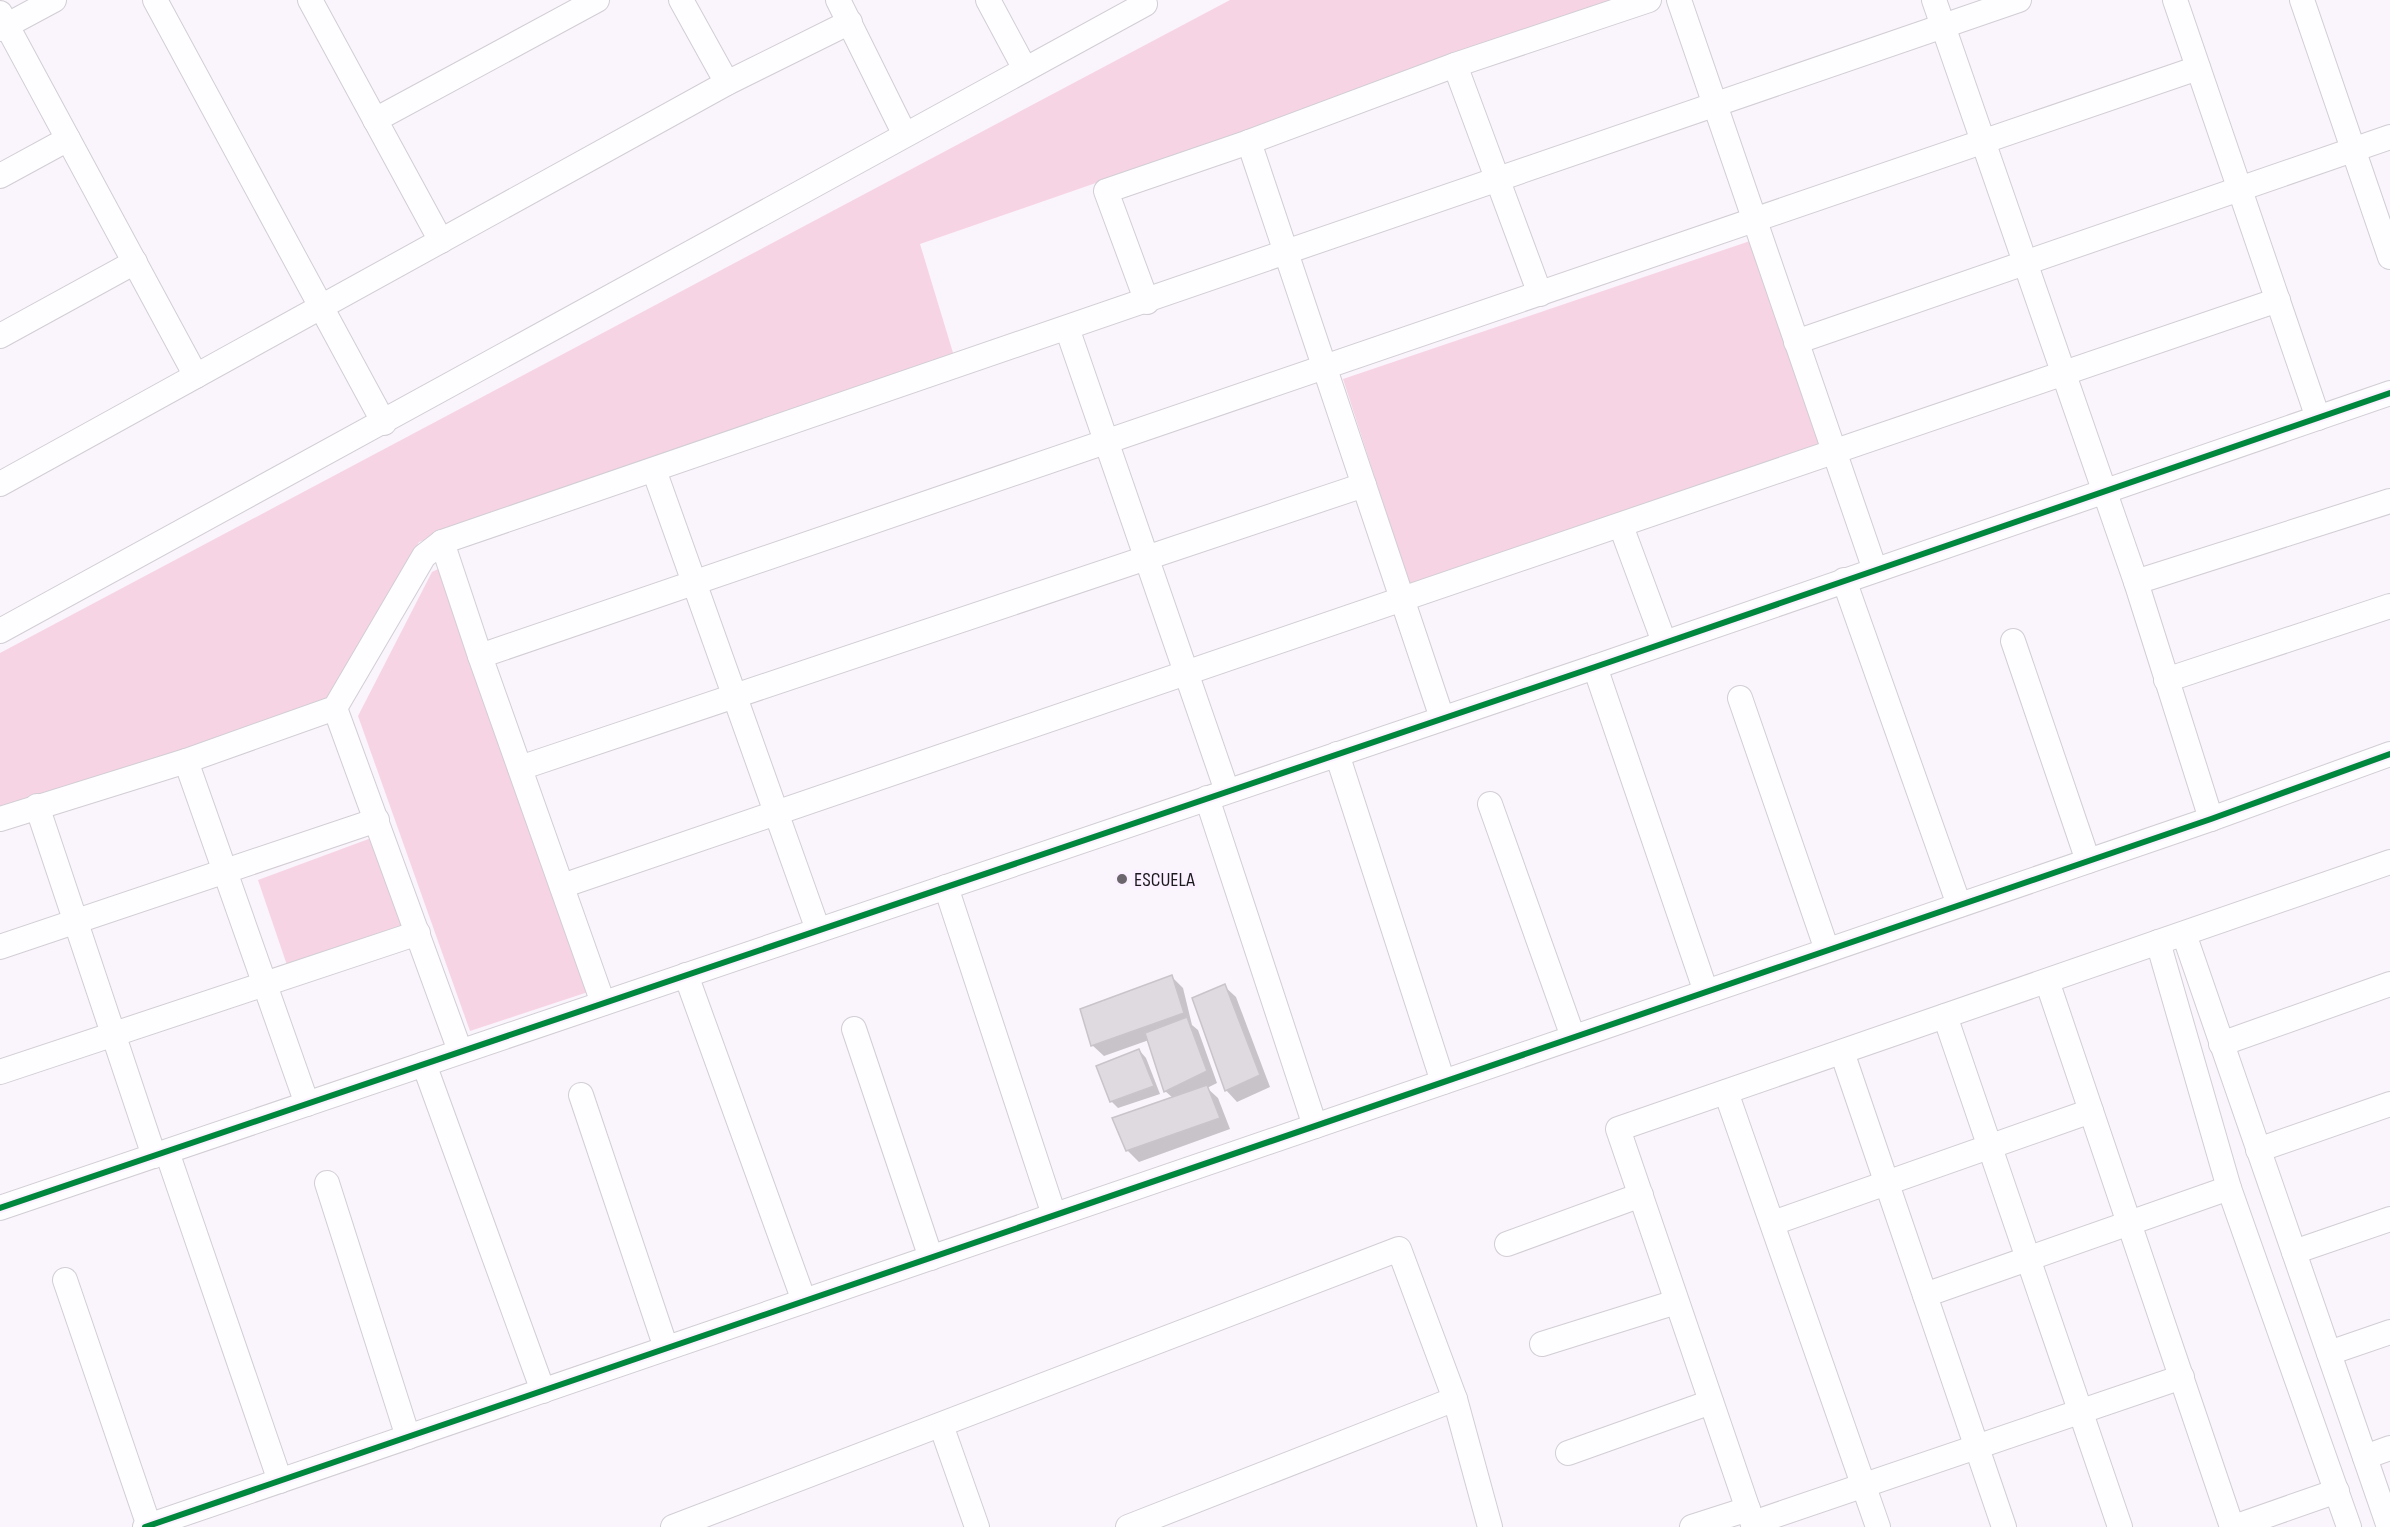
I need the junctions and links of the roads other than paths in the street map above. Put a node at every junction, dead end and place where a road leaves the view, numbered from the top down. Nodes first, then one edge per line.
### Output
1 (54, 0) edge
2 (155, 0) edge
3 (597, 0) edge
4 (681, 0) edge
5 (838, 0) edge
6 (988, 0) edge
7 (1143, 0) edge
8 (1649, 0) edge
9 (1679, 0) edge
10 (1934, 0) edge
11 (2019, 0) edge
12 (2175, 0) edge
13 (2302, 0) edge
14 (320, 3) edge
15 (2, 22) edge
16 (850, 22) junction
17 (1944, 27) junction
18 (1455, 64) junction
19 (2198, 68) junction
20 (1025, 69) junction
21 (727, 83) junction
22 (1714, 104) junction
23 (375, 120) junction
24 (904, 133) junction
25 (2390, 137) edge
26 (68, 139) junction
27 (1249, 142) junction
28 (1984, 143) junction
29 (2353, 150) junction
30 (0, 176) edge
31 (1497, 179) junction
32 (2240, 189) junction
33 (1755, 221) junction
34 (441, 241) junction
35 (1287, 252) junction
36 (2390, 257) edge
37 (135, 262) junction
38 (2025, 262) junction
39 (1540, 294) junction
40 (2278, 300) junction
41 (1147, 302) junction
42 (321, 307) junction
43 (1067, 328) junction
44 (0, 336) edge
45 (1796, 342) junction
46 (1326, 368) junction
47 (2064, 372) junction
48 (196, 376) junction
49 (2390, 393) edge
50 (2318, 418) junction
51 (384, 423) junction
52 (1107, 442) junction
53 (1834, 453) junction
54 (654, 470) junction
55 (0, 484) edge
56 (1364, 484) junction
57 (2105, 491) junction
58 (2390, 501) edge
59 (1621, 526) junction
60 (441, 542) junction
61 (1146, 558) junction
62 (1875, 570) junction
63 (1844, 580) junction
64 (2136, 582) junction
65 (694, 583) junction
66 (1402, 600) junction
67 (2390, 606) edge
68 (0, 632) edge
69 (2013, 641) dead end
70 (1664, 642) junction
71 (480, 656) junction
72 (1595, 667) junction
73 (1186, 674) junction
74 (2166, 680) junction
75 (734, 696) junction
76 (1740, 698) dead end
77 (335, 708) junction
78 (1442, 718) junction
79 (1337, 754) junction
80 (2390, 754) edge
81 (186, 761) junction
82 (520, 768) junction
83 (1217, 795) junction
84 (1490, 804) dead end
85 (37, 806) junction
86 (775, 813) junction
87 (0, 819) edge
88 (2211, 819) junction
89 (377, 820) junction
90 (2088, 861) junction
91 (2390, 862) edge
92 (225, 871) junction
93 (562, 886) junction
94 (946, 886) junction
95 (1959, 905) junction
96 (76, 921) junction
97 (818, 930) junction
98 (418, 933) junction
99 (2184, 934) junction
100 (2158, 942) junction
101 (0, 946) edge
102 (1827, 950) junction
103 (686, 975) junction
104 (2047, 981) junction
105 (265, 984) junction
106 (2390, 984) edge
107 (1706, 992) junction
108 (603, 1003) junction
109 (1945, 1016) junction
110 (854, 1029) dead end
111 (114, 1034) junction
112 (1573, 1037) junction
113 (2221, 1044) junction
114 (460, 1051) junction
115 (1842, 1052) junction
116 (424, 1064) junction
117 (0, 1072) edge
118 (1443, 1082) junction
119 (1726, 1092) junction
120 (581, 1095) dead end
121 (307, 1104) junction
122 (2390, 1104) edge
123 (2091, 1111) junction
124 (1315, 1126) junction
125 (1990, 1146) junction
126 (2258, 1150) junction
127 (160, 1154) junction
128 (327, 1183) dead end
129 (1887, 1183) junction
130 (2229, 1188) junction
131 (1641, 1195) junction
132 (0, 1208) edge
133 (1054, 1215) junction
134 (2390, 1219) edge
135 (1773, 1223) junction
136 (2129, 1223) junction
137 (1507, 1244) dead end
138 (2294, 1252) junction
139 (931, 1258) junction
140 (2029, 1259) junction
141 (65, 1280) dead end
142 (1925, 1294) junction
143 (804, 1301) junction
144 (1676, 1302) junction
145 (2390, 1332) edge
146 (1542, 1344) dead end
147 (666, 1348) junction
148 (2329, 1353) junction
149 (2182, 1377) junction
150 (543, 1391) junction
151 (1455, 1399) junction
152 (1711, 1402) junction
153 (2081, 1411) junction
154 (941, 1425) junction
155 (408, 1437) junction
156 (1977, 1447) junction
157 (2390, 1448) edge
158 (1568, 1453) dead end
159 (2365, 1456) junction
160 (280, 1481) junction
161 (1864, 1485) junction
162 (2337, 1491) junction
163 (1752, 1520) edge
164 (147, 1526) edge
165 (673, 1527) edge
166 (977, 1527) edge
167 (1128, 1527) edge
168 (1490, 1527) edge
169 (1692, 1527) edge
170 (1878, 1527) edge
171 (2004, 1527) edge
172 (2120, 1527) edge
173 (2233, 1527) edge
174 (2349, 1527) edge
175 (2389, 1527) edge

1 - 15 street
2 - 42 street
3 - 23 street
4 - 21 street
5 - 16 street
6 - 20 street
7 - 20 street
8 - 18 street
9 - 22 street
10 - 17 street
11 - 17 street
12 - 19 street
13 - 29 street
14 - 23 street
15 - 26 street
16 - 21 street
16 - 24 street
17 - 22 street
17 - 28 street
18 - 27 street
18 - 31 street
19 - 28 street
19 - 32 street
20 - 24 street
21 - 34 street
22 - 31 street
22 - 33 street
23 - 34 street
24 - 51 street
25 - 29 street
26 - 30 street
26 - 37 street
27 - 35 street
27 - 41 street
28 - 33 street
28 - 38 street
29 - 32 street
29 - 36 street
31 - 35 street
31 - 39 street
32 - 38 street
32 - 40 street
33 - 39 street
33 - 45 street
34 - 42 street
35 - 41 street
35 - 46 street
37 - 44 street
37 - 48 street
38 - 45 street
38 - 47 street
39 - 46 street
40 - 47 street
40 - 50 street
41 - 43 street
42 - 48 street
42 - 51 street
43 - 52 street
43 - 54 street
45 - 53 street
46 - 52 street
46 - 56 street
47 - 53 street
47 - 57 street
48 - 55 street
49 - 50 street
50 - 57 street
51 - 68 street
52 - 61 street
52 - 65 street
53 - 59 street
53 - 62 street
54 - 60 street
54 - 65 street
56 - 61 street
56 - 66 street
57 - 62 street
57 - 64 street
58 - 64 street
59 - 66 street
59 - 70 street
60 - 71 street
60 - 77 street
61 - 73 street
61 - 75 street
62 - 63 street
63 - 70 street
63 - 95 street
64 - 74 street
65 - 71 street
65 - 75 street
66 - 73 street
66 - 78 street
67 - 74 street
69 - 90 street
70 - 72 street
71 - 82 street
72 - 78 street
72 - 107 street
73 - 83 street
73 - 86 street
74 - 88 street
75 - 82 street
75 - 86 street
76 - 102 street
77 - 81 street
77 - 89 street
78 - 79 street
79 - 83 street
79 - 118 street
80 - 88 street
81 - 85 street
81 - 92 street
82 - 93 street
83 - 94 street
83 - 124 street
84 - 112 street
85 - 87 street
85 - 96 street
86 - 93 street
86 - 97 street
88 - 90 street
89 - 92 street
89 - 98 street
90 - 95 street
91 - 99 street
92 - 96 street
92 - 105 street
93 - 108 street
94 - 97 street
94 - 133 street
95 - 102 street
96 - 101 street
96 - 111 street
97 - 103 street
98 - 105 street
98 - 114 street
99 - 100 street
99 - 113 street
100 - 104 street
100 - 130 street
102 - 107 street
103 - 108 street
103 - 143 street
104 - 109 street
104 - 123 street
105 - 111 street
105 - 121 street
106 - 113 street
107 - 112 street
108 - 114 street
109 - 115 street
109 - 125 street
110 - 139 street
111 - 117 street
111 - 127 street
112 - 118 street
113 - 126 street
114 - 116 street
115 - 119 street
115 - 129 street
116 - 121 street
116 - 150 street
118 - 124 street
119 - 131 street
119 - 135 street
120 - 147 street
121 - 127 street
122 - 126 street
123 - 125 street
123 - 136 street
124 - 133 street
125 - 129 street
125 - 140 street
126 - 138 street
127 - 132 street
127 - 160 street
128 - 155 street
129 - 135 street
129 - 142 street
130 - 136 street
130 - 162 street
131 - 137 street
131 - 144 street
133 - 139 street
134 - 138 street
135 - 161 street
136 - 140 street
136 - 149 street
138 - 148 street
139 - 143 street
140 - 142 street
140 - 153 street
141 - 164 street
142 - 156 street
143 - 147 street
144 - 146 street
144 - 152 street
145 - 148 street
147 - 150 street
148 - 159 street
149 - 153 street
149 - 173 street
150 - 155 street
151 - 154 street
151 - 167 street
151 - 168 street
152 - 158 street
152 - 163 street
153 - 156 street
153 - 172 street
154 - 165 street
154 - 166 street
155 - 160 street
156 - 161 street
156 - 171 street
157 - 159 street
159 - 175 street
160 - 164 street
161 - 163 street
161 - 170 street
162 - 173 street
162 - 174 street
163 - 169 street

